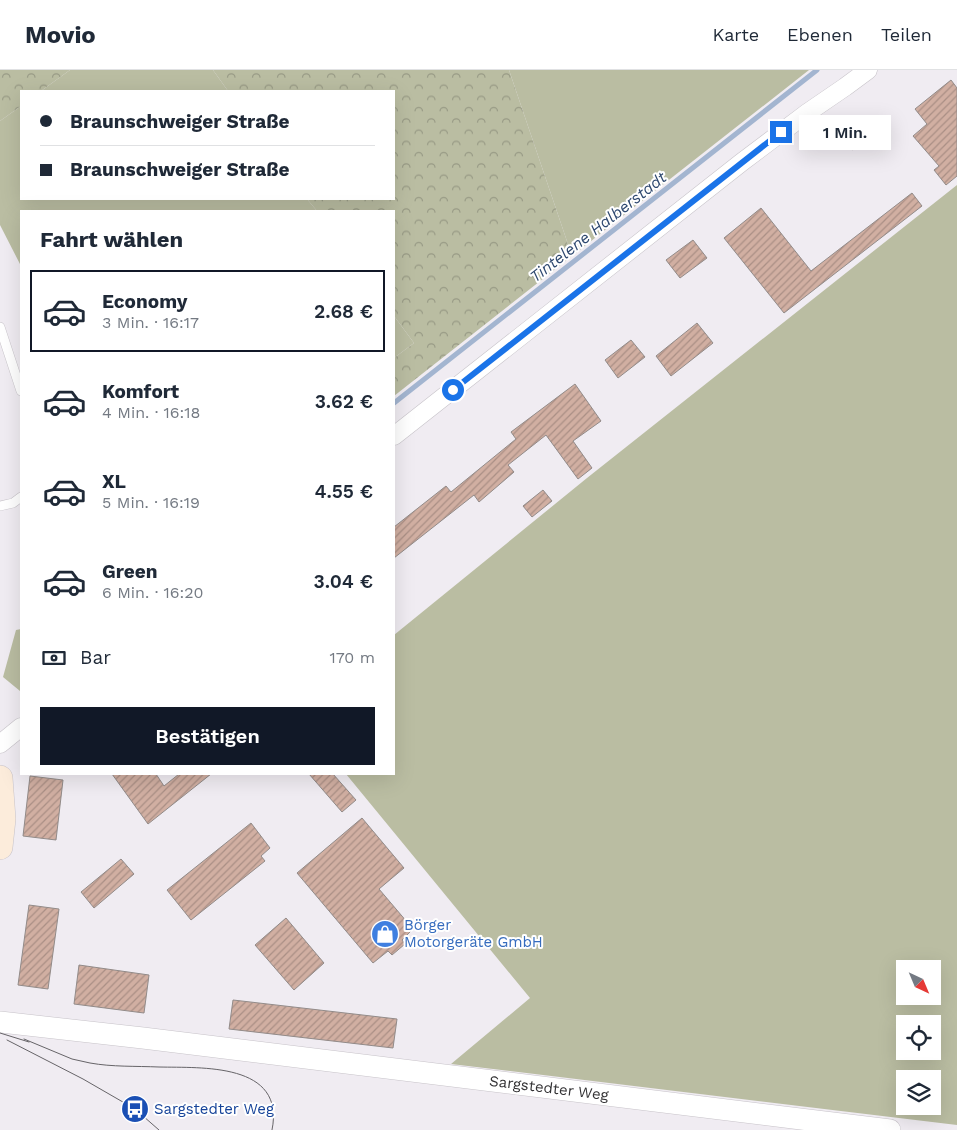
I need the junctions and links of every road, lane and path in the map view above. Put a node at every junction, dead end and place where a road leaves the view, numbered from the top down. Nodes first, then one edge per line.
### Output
1 (868, 70) edge
2 (0, 327) edge
3 (20, 388) edge
4 (395, 435) edge
5 (20, 498) edge
6 (0, 506) edge
7 (20, 728) edge
8 (0, 744) edge
9 (0, 778) edge
10 (0, 847) edge
11 (0, 1022) edge
12 (778, 1123) edge
13 (890, 1130) edge

1 - 4 street
2 - 3 lane
5 - 6 lane
7 - 8 street
9 - 10 main road
11 - 12 street, Sargstedter Weg
12 - 13 street, Sargstedter Weg

